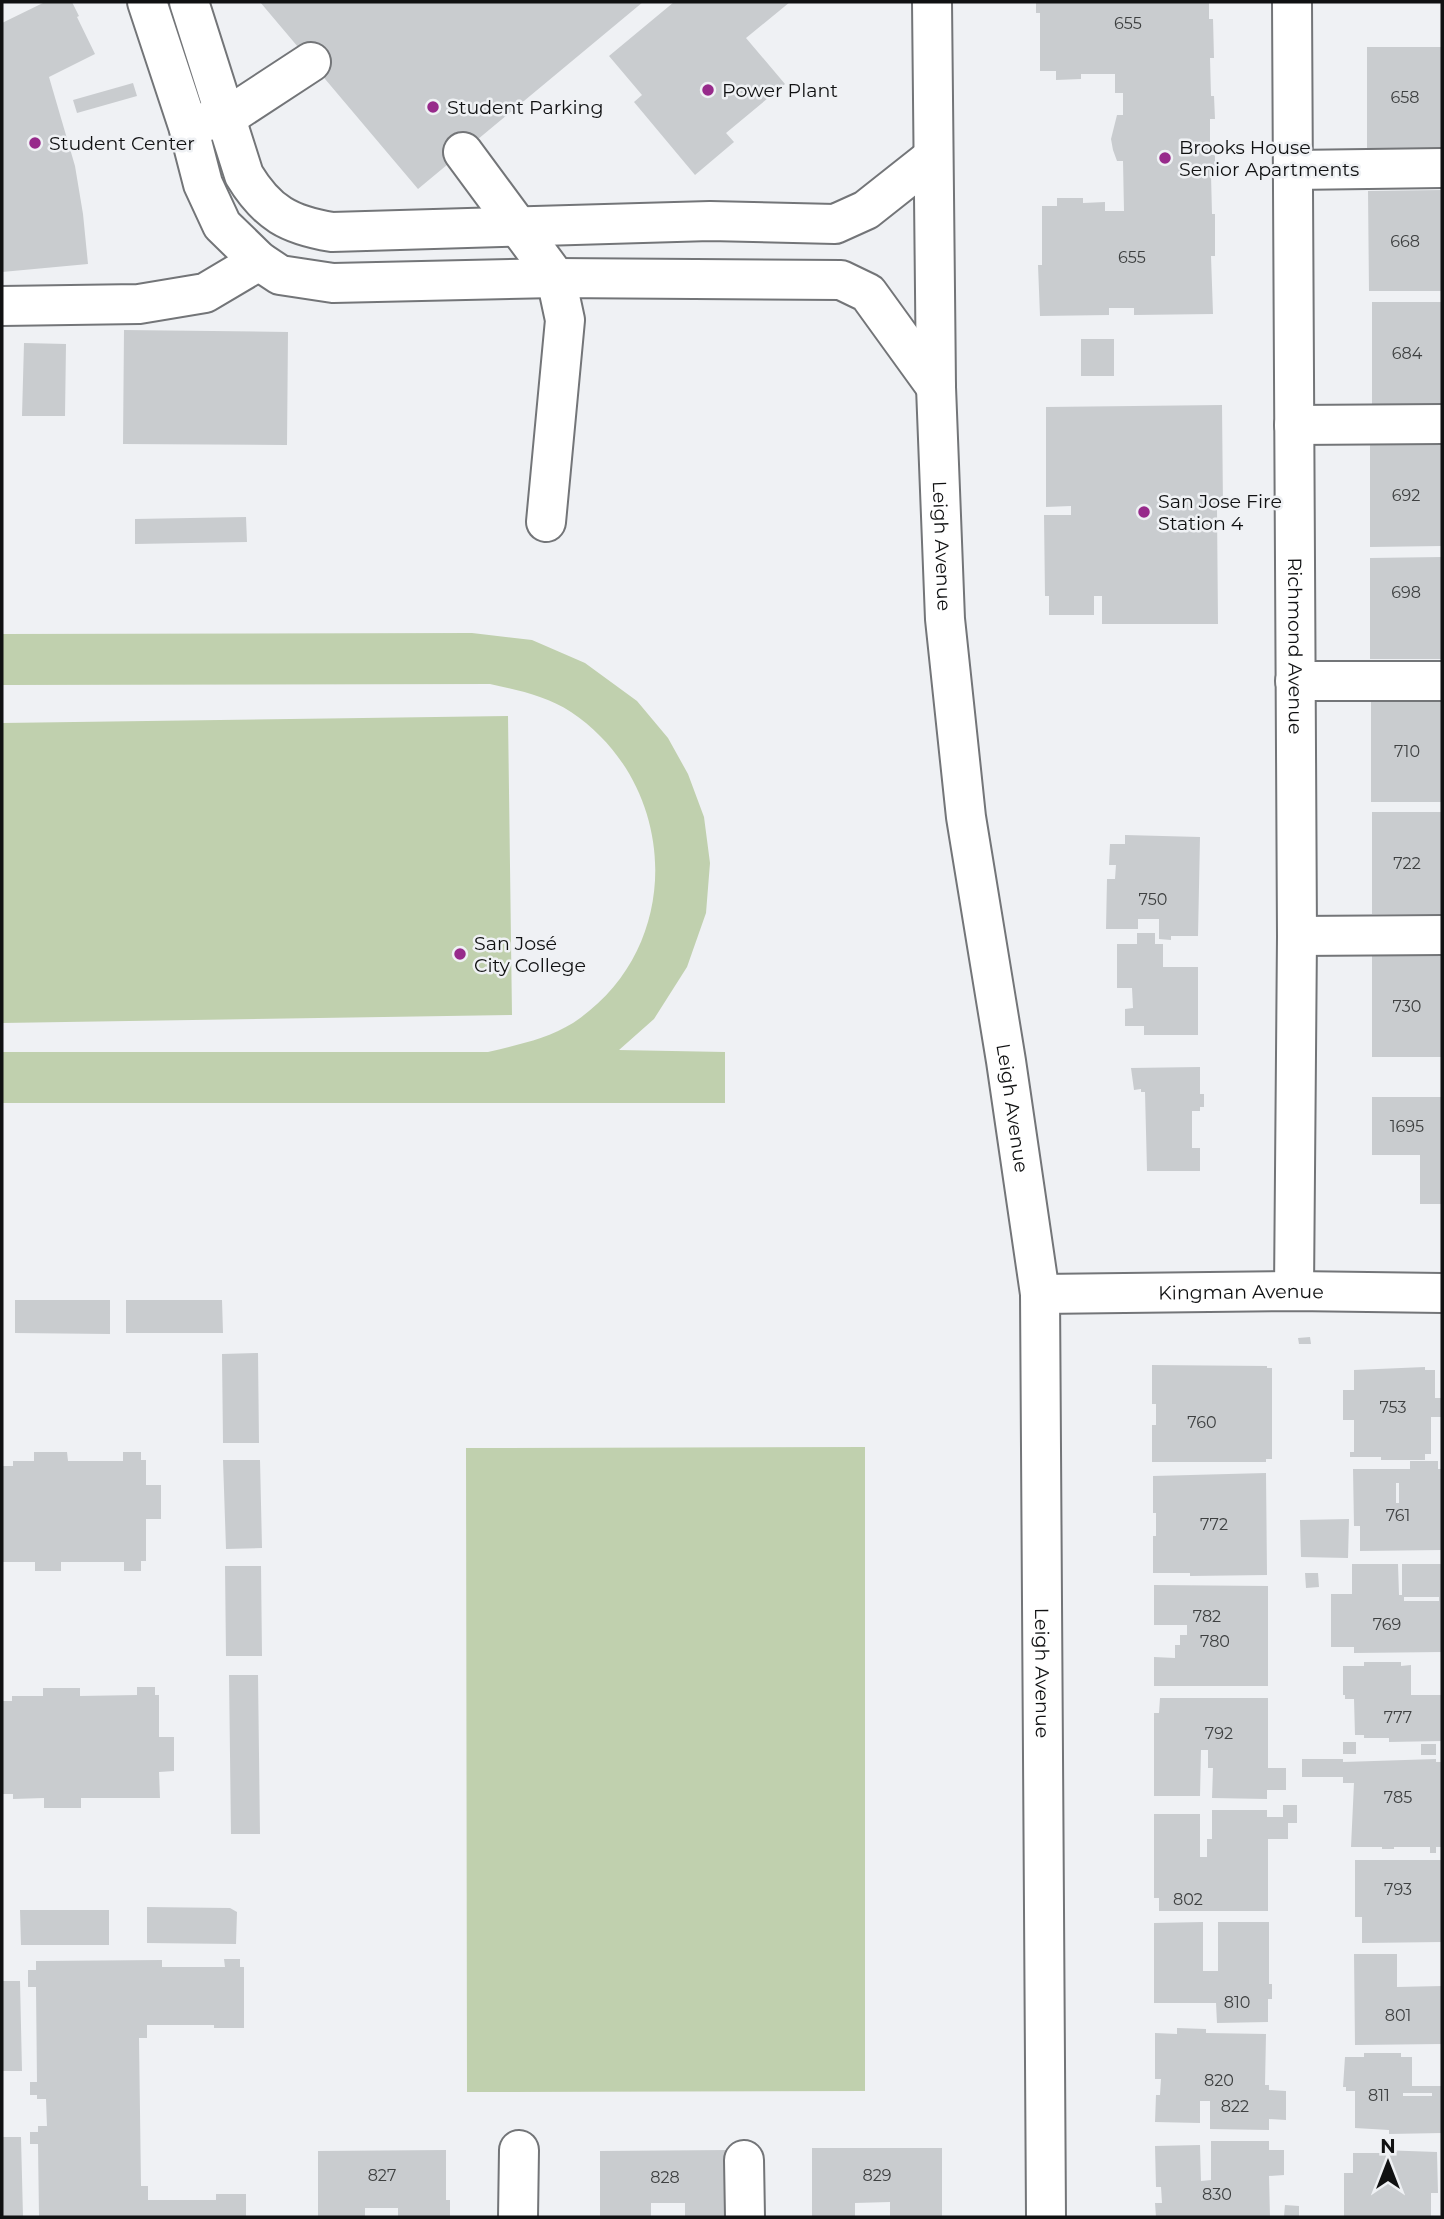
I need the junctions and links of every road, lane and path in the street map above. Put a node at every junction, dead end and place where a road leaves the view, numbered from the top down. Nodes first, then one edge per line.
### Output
1 (147, 2) edge
2 (189, 2) edge
3 (932, 2) edge
4 (1292, 2) edge
5 (311, 62) dead end
6 (227, 117) junction
7 (188, 126) junction
8 (463, 152) dead end
9 (933, 157) junction
10 (1442, 168) edge
11 (1293, 170) junction
12 (516, 226) junction
13 (259, 261) junction
14 (556, 278) junction
15 (2, 306) edge
16 (936, 387) junction
17 (1294, 425) junction
18 (1442, 425) edge
19 (546, 522) dead end
20 (1295, 681) junction
21 (1442, 681) edge
22 (1442, 935) edge
23 (1297, 936) junction
24 (1294, 1291) junction
25 (1442, 1293) edge
26 (1040, 1294) junction
27 (519, 2150) dead end
28 (744, 2160) dead end
29 (518, 2217) edge
30 (745, 2217) edge
31 (1045, 2217) edge

1 - 7 street
2 - 6 street
3 - 9 street, Leigh Avenue
4 - 11 street, Richmond Avenue
5 - 6 street
6 - 7 street
6 - 12 street
7 - 13 street
8 - 12 street
9 - 12 street
9 - 16 street, Leigh Avenue
10 - 11 street
11 - 17 street, Richmond Avenue
12 - 14 street
13 - 14 street
13 - 15 street
14 - 16 street
14 - 19 street
16 - 26 street, Leigh Avenue
17 - 18 street
17 - 20 street, Richmond Avenue
20 - 21 street
20 - 23 street, Richmond Avenue
22 - 23 street
23 - 24 street, Richmond Avenue
24 - 25 street, Kingman Avenue
24 - 26 street, Kingman Avenue
26 - 31 street, Leigh Avenue
27 - 29 street
28 - 30 street

